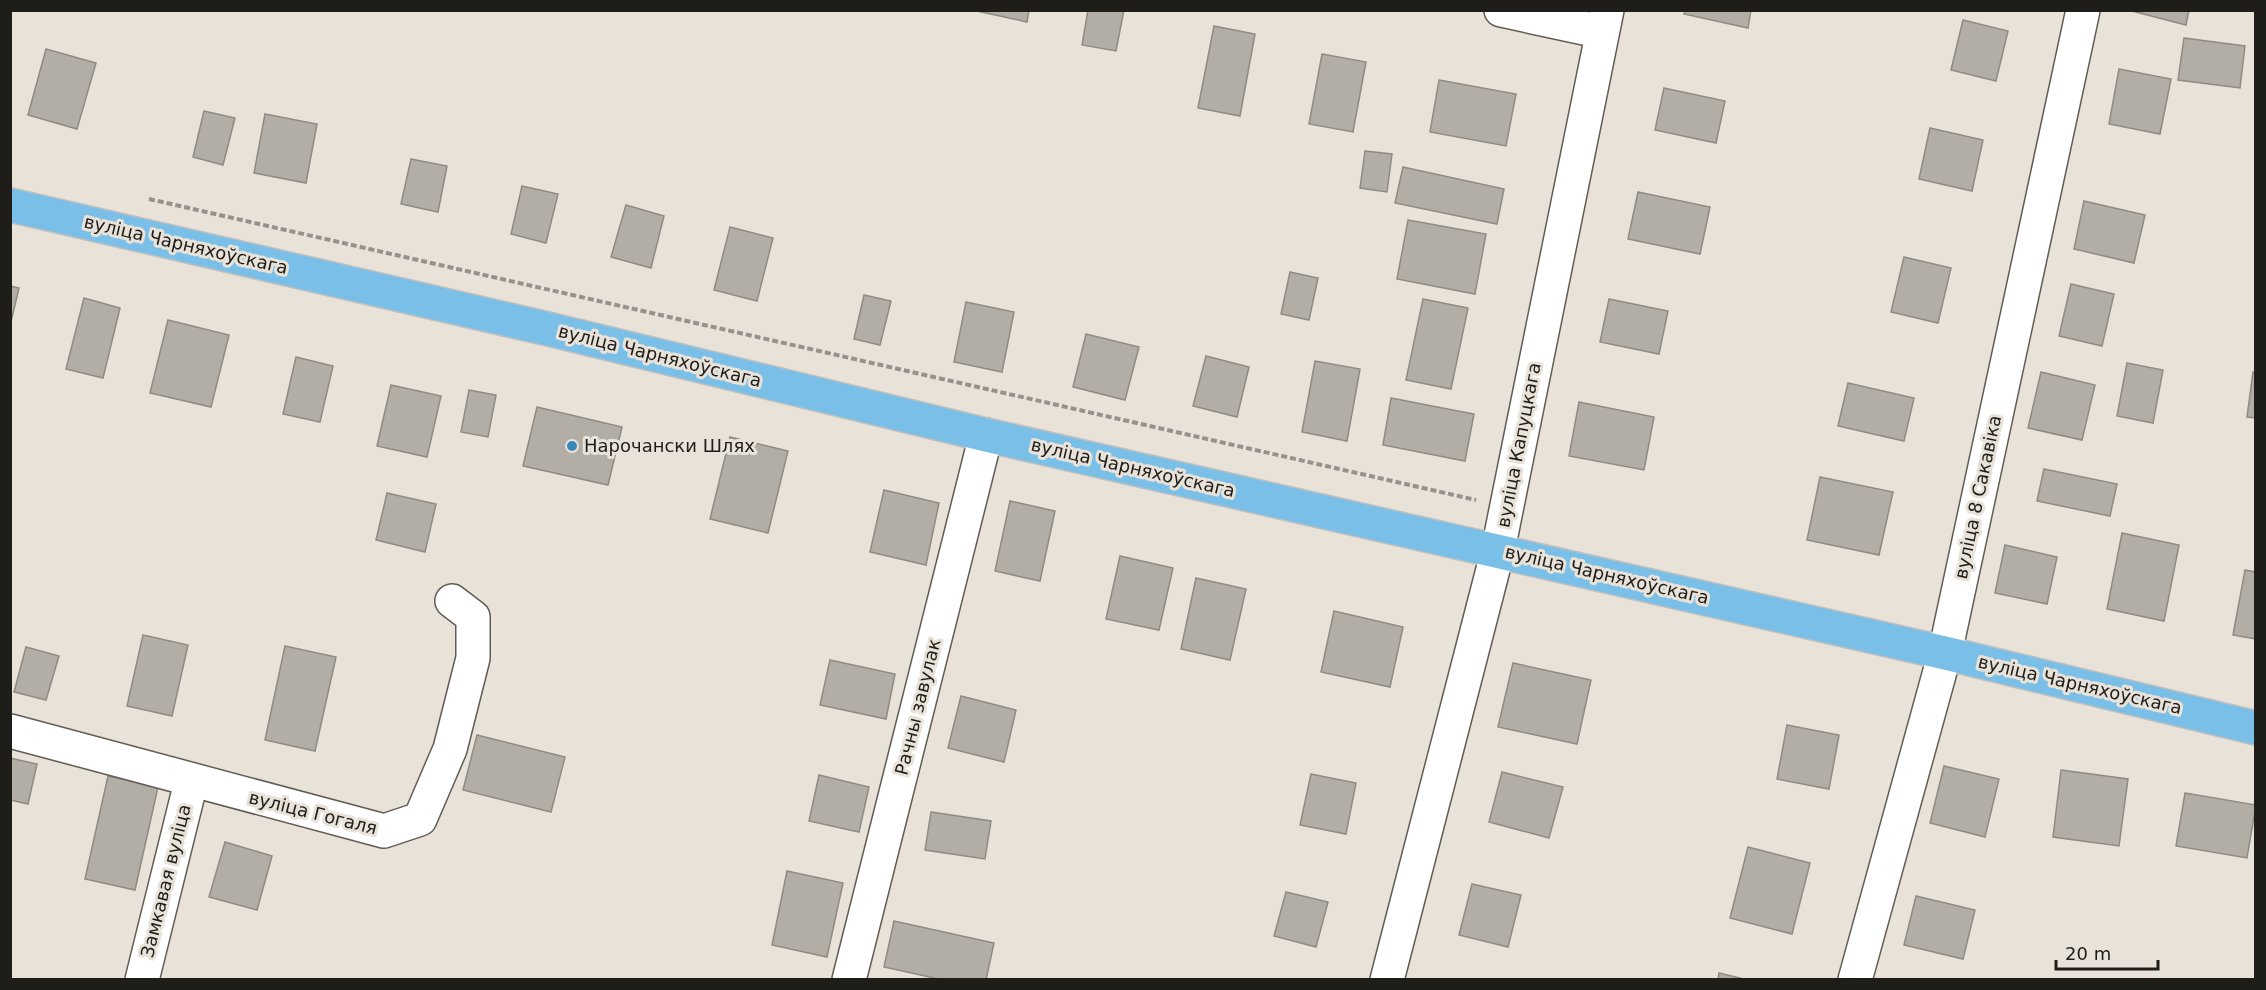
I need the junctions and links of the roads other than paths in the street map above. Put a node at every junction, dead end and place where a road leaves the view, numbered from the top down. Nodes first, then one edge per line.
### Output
1 (1502, 10) edge
2 (2083, 10) edge
3 (1605, 21) edge
4 (10, 205) edge
5 (986, 435) junction
6 (1498, 550) junction
7 (453, 601) dead end
8 (1945, 653) junction
9 (2256, 728) edge
10 (10, 731) edge
11 (191, 782) junction
12 (142, 980) edge
13 (849, 980) edge
14 (1387, 980) edge
15 (1855, 980) edge

1 - 3 street
2 - 8 street, вуліца 8 Сакавіка
3 - 6 street, вуліца Капуцкага
4 - 5 main road, вуліца Чарняхоўскага
5 - 6 main road, вуліца Чарняхоўскага
5 - 13 street, Рачны завулак
6 - 8 main road, вуліца Чарняхоўскага
6 - 14 street, вуліца Капуцкага
7 - 11 street, вуліца Гогаля
8 - 9 main road, вуліца Чарняхоўскага
8 - 15 street, вуліца 8 Сакавіка
10 - 11 street, вуліца Гогаля
11 - 12 street, Замкавая вуліца

